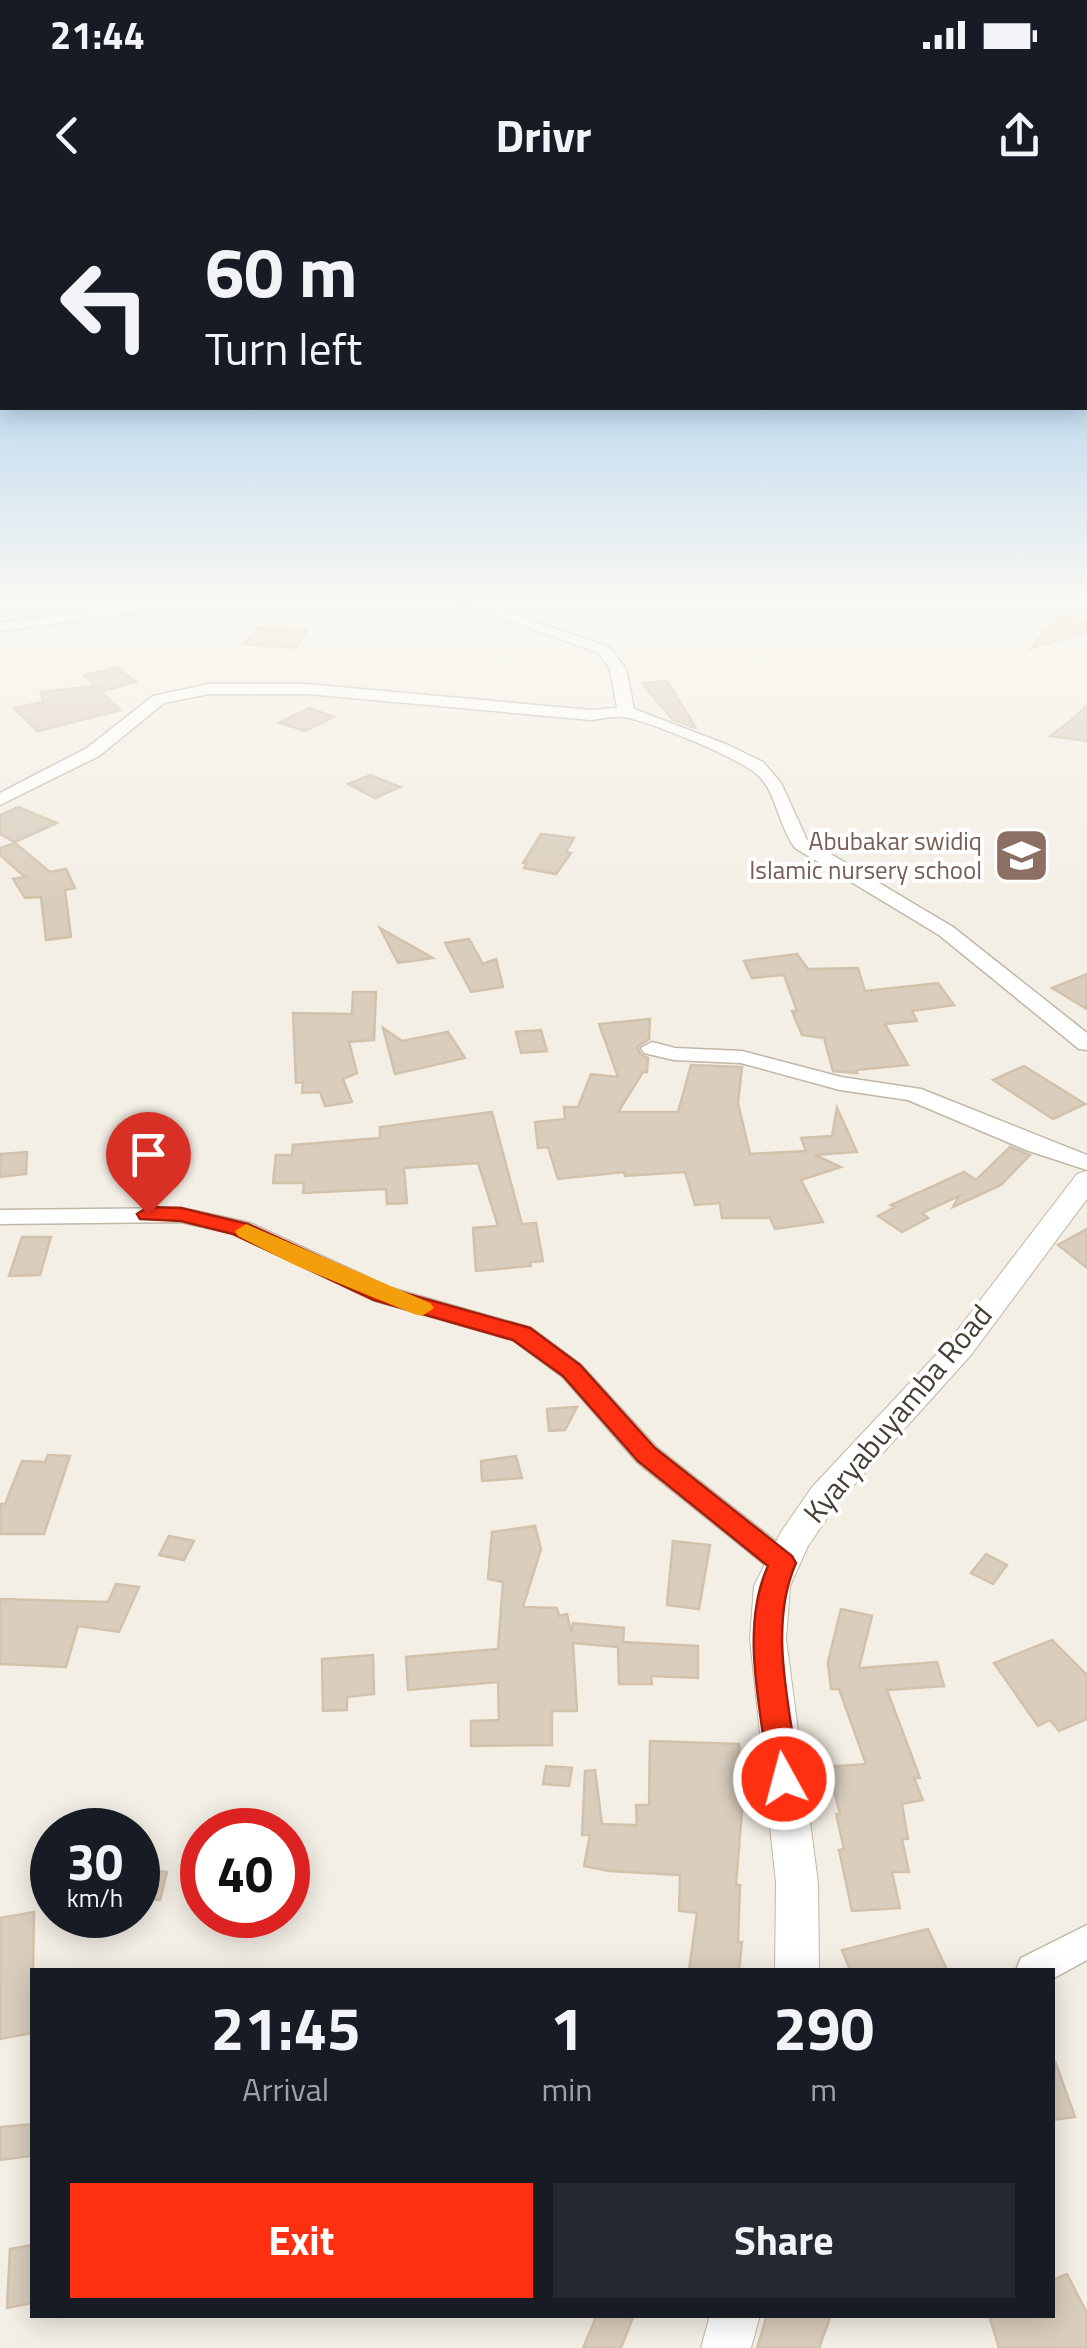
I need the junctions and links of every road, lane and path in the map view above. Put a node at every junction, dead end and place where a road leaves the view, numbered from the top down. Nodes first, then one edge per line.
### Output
1 (155, 702) edge
2 (456, 702) edge
3 (624, 702) edge
4 (626, 712) junction
5 (0, 800) edge
6 (1087, 1044) edge
7 (652, 1048) dead end
8 (1087, 1163) edge
9 (1087, 1180) edge
10 (0, 1217) edge
11 (783, 1563) junction
12 (1087, 1941) edge
13 (797, 1968) edge
14 (1038, 1968) edge
15 (735, 2318) edge
16 (726, 2348) edge

1 - 5 street
2 - 4 street
3 - 4 street
4 - 6 street
7 - 8 street
9 - 11 street, Kyaryabuyamba Road
10 - 11 street
11 - 13 street, Kyaryabuyamba Road
12 - 14 street
15 - 16 street

